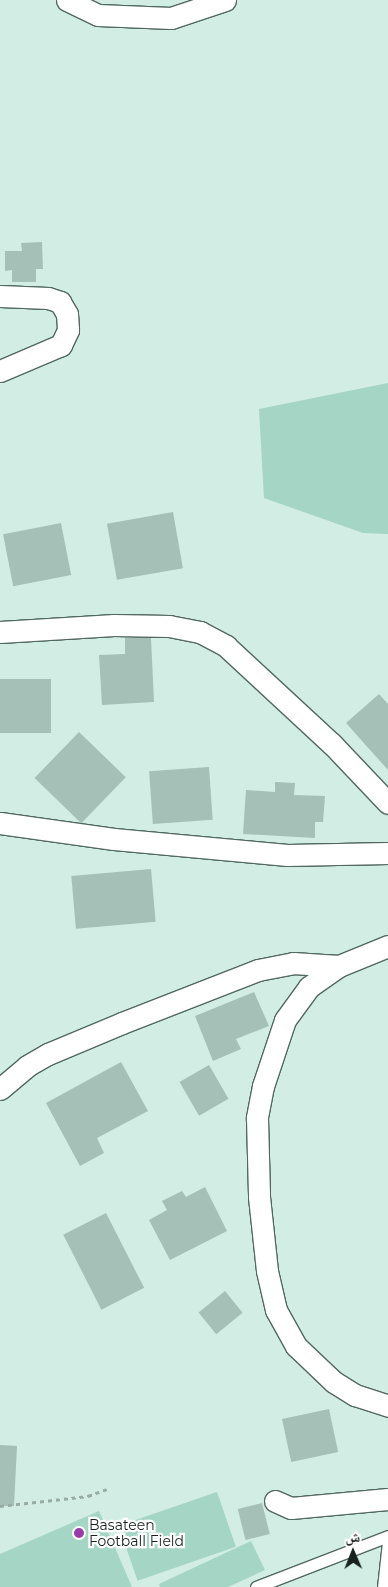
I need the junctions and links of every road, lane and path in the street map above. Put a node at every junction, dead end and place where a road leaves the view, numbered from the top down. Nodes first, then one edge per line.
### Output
1 (67, 0) edge
2 (225, 0) edge
3 (0, 296) edge
4 (0, 371) edge
5 (0, 632) edge
6 (388, 803) edge
7 (0, 823) edge
8 (388, 853) edge
9 (388, 946) edge
10 (338, 966) junction
11 (0, 1089) edge
12 (388, 1406) edge
13 (107, 1489) dead end
14 (388, 1499) edge
15 (275, 1501) dead end
16 (0, 1506) edge
17 (388, 1536) edge
18 (388, 1542) edge
19 (256, 1587) edge
20 (383, 1587) edge

1 - 2 street
3 - 4 street
5 - 6 street
7 - 8 street
9 - 10 street
10 - 11 street
10 - 12 street
13 - 16 path
14 - 15 street
17 - 19 lane
18 - 20 lane

